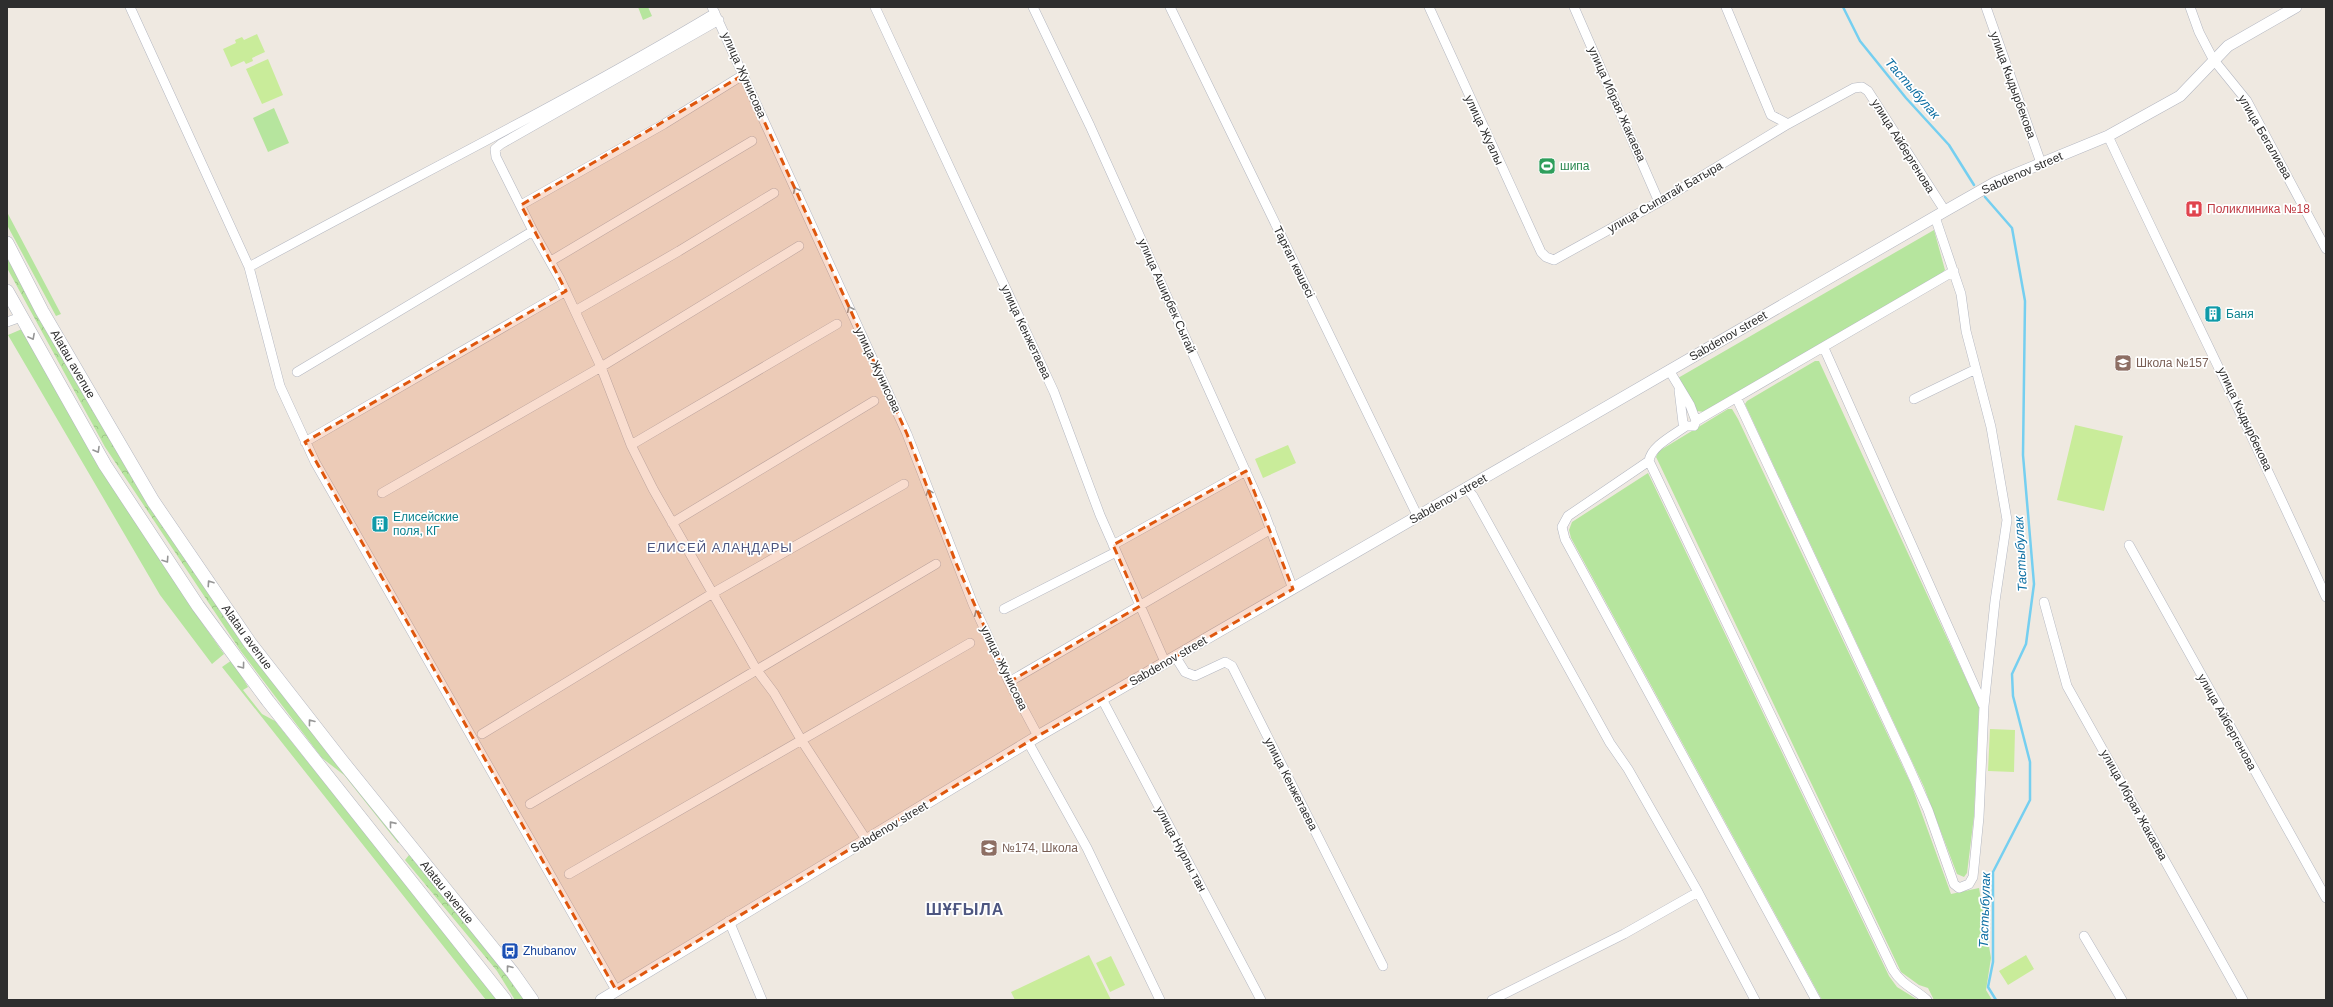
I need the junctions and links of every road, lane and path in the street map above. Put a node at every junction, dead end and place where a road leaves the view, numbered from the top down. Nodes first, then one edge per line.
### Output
1 (130, 7) edge
2 (875, 7) edge
3 (1033, 7) edge
4 (1170, 7) edge
5 (1429, 7) edge
6 (1574, 7) edge
7 (1726, 7) edge
8 (1986, 7) edge
9 (2190, 7) edge
10 (2296, 7) edge
11 (715, 13) edge
12 (2213, 59) junction
13 (743, 75) junction
14 (1788, 124) junction
15 (2108, 136) junction
16 (752, 141) dead end
17 (2041, 163) junction
18 (774, 193) dead end
19 (1659, 202) junction
20 (521, 205) junction
21 (1940, 214) junction
22 (532, 231) junction
23 (7, 243) edge
24 (799, 246) dead end
25 (2326, 249) edge
26 (1541, 252) joint
27 (551, 262) junction
28 (249, 267) junction
29 (1954, 271) junction
30 (7, 291) edge
31 (566, 291) junction
32 (575, 311) junction
33 (21, 316) junction
34 (7, 322) edge
35 (837, 324) dead end
36 (1824, 348) junction
37 (601, 367) junction
38 (1976, 369) junction
39 (1669, 370) junction
40 (297, 372) dead end
41 (1679, 390) junction
42 (1737, 399) junction
43 (1914, 399) dead end
44 (874, 401) dead end
45 (1696, 421) junction
46 (1686, 426) junction
47 (305, 442) junction
48 (631, 445) junction
49 (1650, 461) junction
50 (1246, 471) junction
51 (904, 484) dead end
52 (1467, 489) junction
53 (382, 493) dead end
54 (1418, 517) junction
55 (672, 523) junction
56 (1271, 529) junction
57 (2129, 545) dead end
58 (1114, 548) junction
59 (936, 564) dead end
60 (1293, 589) junction
61 (713, 593) junction
62 (2326, 597) edge
63 (2044, 602) dead end
64 (1140, 606) junction
65 (1004, 609) dead end
66 (970, 643) dead end
67 (1175, 656) junction
68 (1165, 662) junction
69 (756, 669) junction
70 (1009, 682) junction
71 (1102, 699) junction
72 (1984, 706) junction
73 (482, 734) dead end
74 (1038, 736) junction
75 (802, 741) junction
76 (1028, 742) junction
77 (530, 804) dead end
78 (867, 841) junction
79 (411, 847) junction
80 (395, 860) junction
81 (569, 874) dead end
82 (1698, 892) junction
83 (2326, 898) edge
84 (729, 921) junction
85 (2084, 936) dead end
86 (1383, 966) dead end
87 (616, 990) junction
88 (505, 1000) edge
89 (532, 1000) edge
90 (601, 1000) edge
91 (762, 1000) edge
92 (1160, 1000) edge
93 (1261, 1000) edge
94 (1492, 1000) edge
95 (1755, 1000) edge
96 (1816, 1000) edge
97 (1927, 1000) edge
98 (2122, 1000) edge
99 (2243, 1000) edge

1 - 28 street
2 - 58 street, улица Кенжетаева
3 - 50 street, улица Аширбек Сыгай
4 - 54 street, Тарғап көшесі
5 - 26 street, улица Жуалы
6 - 19 street, улица Ибрая Жакаева
7 - 14 street
8 - 17 street, улица Кыдырбекова
9 - 12 street, улица Бегалиева
10 - 12 street, Sabdenov street
11 - 13 street, улица Жунисова
11 - 20 street
11 - 28 street
12 - 15 street, Sabdenov street
12 - 25 street, улица Бегалиева
13 - 20 street
70 -> 13 street, улица Жунисова
14 - 19 street, улица Сыпатай Батыра
14 - 21 street, улица Айбергенова
15 - 17 street, Sabdenov street
15 - 62 street, улица Кыдырбекова
16 - 27 street
17 - 21 street, Sabdenov street
18 - 32 street
19 - 26 street, улица Сыпатай Батыра
20 - 22 street
21 - 29 street
21 - 39 street, Sabdenov street
22 - 27 street
22 - 40 street
79 -> 23 main road, Alatau avenue
24 - 37 street
27 - 31 street
28 - 47 street
29 - 36 street
29 - 38 street
30 - 33 main road, Alatau avenue
31 - 32 street
31 - 47 street
32 - 37 street
33 - 34 street
33 -> 80 main road, Alatau avenue
35 - 48 street
36 - 42 street
36 - 72 street
37 - 48 street
37 - 53 street
38 - 43 street
38 - 72 street
39 - 41 street
39 - 52 street, Sabdenov street
41 - 45 street
41 - 46 street
42 - 45 street
42 - 72 street
44 - 55 street
45 - 46 street
46 - 49 street
47 - 87 street
48 - 55 street
49 - 96 street
49 - 97 street
50 - 56 street, улица Аширбек Сыгай
50 - 58 street
51 - 61 street
52 - 54 street, Sabdenov street
52 - 82 street
54 - 60 street, Sabdenov street
55 - 61 street
56 - 60 street, улица Аширбек Сыгай
56 - 64 street
57 - 83 street, улица Айбергенова
58 - 64 street, улица Кенжетаева
58 - 65 street
59 - 69 street
60 - 67 street, Sabdenov street
61 - 69 street
61 - 73 street
63 - 99 street, улица Ибрая Жакаева
64 - 68 street, улица Кенжетаева
64 - 70 street
66 - 75 street
67 - 68 street, Sabdenov street
67 - 86 street, улица Кенжетаева
68 - 71 street, Sabdenov street
69 - 75 street
69 - 77 street
70 - 74 street, улица Жунисова
71 - 74 street, Sabdenov street
71 - 93 street, улица Нурлы тан
74 - 76 street, Sabdenov street
75 - 78 street
75 - 81 street
76 - 78 street, Sabdenov street
76 - 92 street
78 - 84 street, Sabdenov street
79 - 80 main road
89 -> 79 main road, Alatau avenue
80 - 88 main road, Alatau avenue
82 - 94 street
82 - 95 street
84 - 87 street, Sabdenov street
84 - 91 street
85 - 98 street
87 - 90 street, Sabdenov street

